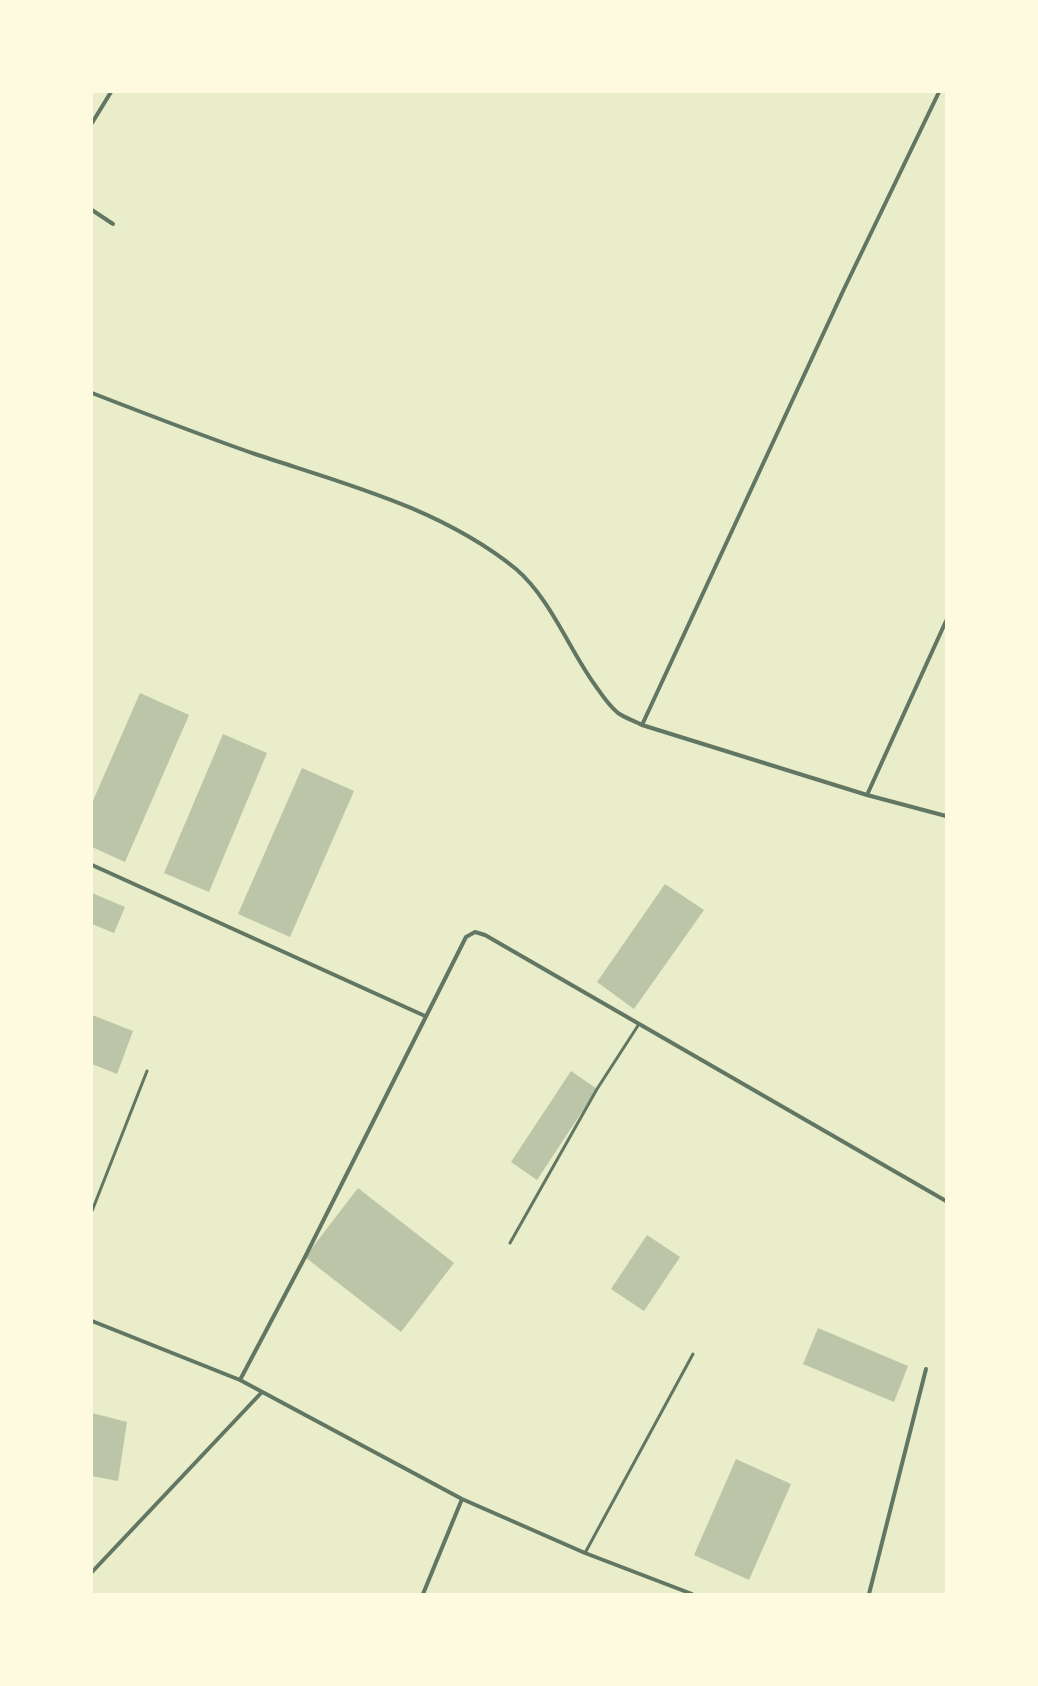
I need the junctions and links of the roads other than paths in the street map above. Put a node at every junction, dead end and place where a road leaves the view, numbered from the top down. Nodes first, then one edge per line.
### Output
1 (112, 92) edge
2 (939, 92) edge
3 (92, 123) edge
4 (92, 210) edge
5 (113, 224) dead end
6 (92, 393) edge
7 (946, 622) edge
8 (642, 724) junction
9 (867, 795) junction
10 (946, 816) edge
11 (92, 865) edge
12 (425, 1016) junction
13 (639, 1024) junction
14 (147, 1071) dead end
15 (946, 1201) edge
16 (92, 1211) edge
17 (510, 1243) dead end
18 (92, 1321) edge
19 (693, 1354) dead end
20 (926, 1369) dead end
21 (240, 1380) junction
22 (262, 1392) junction
23 (462, 1499) junction
24 (586, 1553) junction
25 (92, 1572) edge
26 (423, 1594) edge
27 (692, 1594) edge
28 (869, 1594) edge

1 - 3 street
2 - 8 street
4 - 5 street
6 - 8 street
7 - 9 street
8 - 9 street
9 - 10 street
11 - 12 street
12 - 13 street
12 - 21 street
13 - 15 street
13 - 17 lane
14 - 16 lane
18 - 21 street
19 - 24 lane
20 - 28 street
21 - 22 street
22 - 23 street
22 - 25 street
23 - 24 street
23 - 26 street
24 - 27 street

